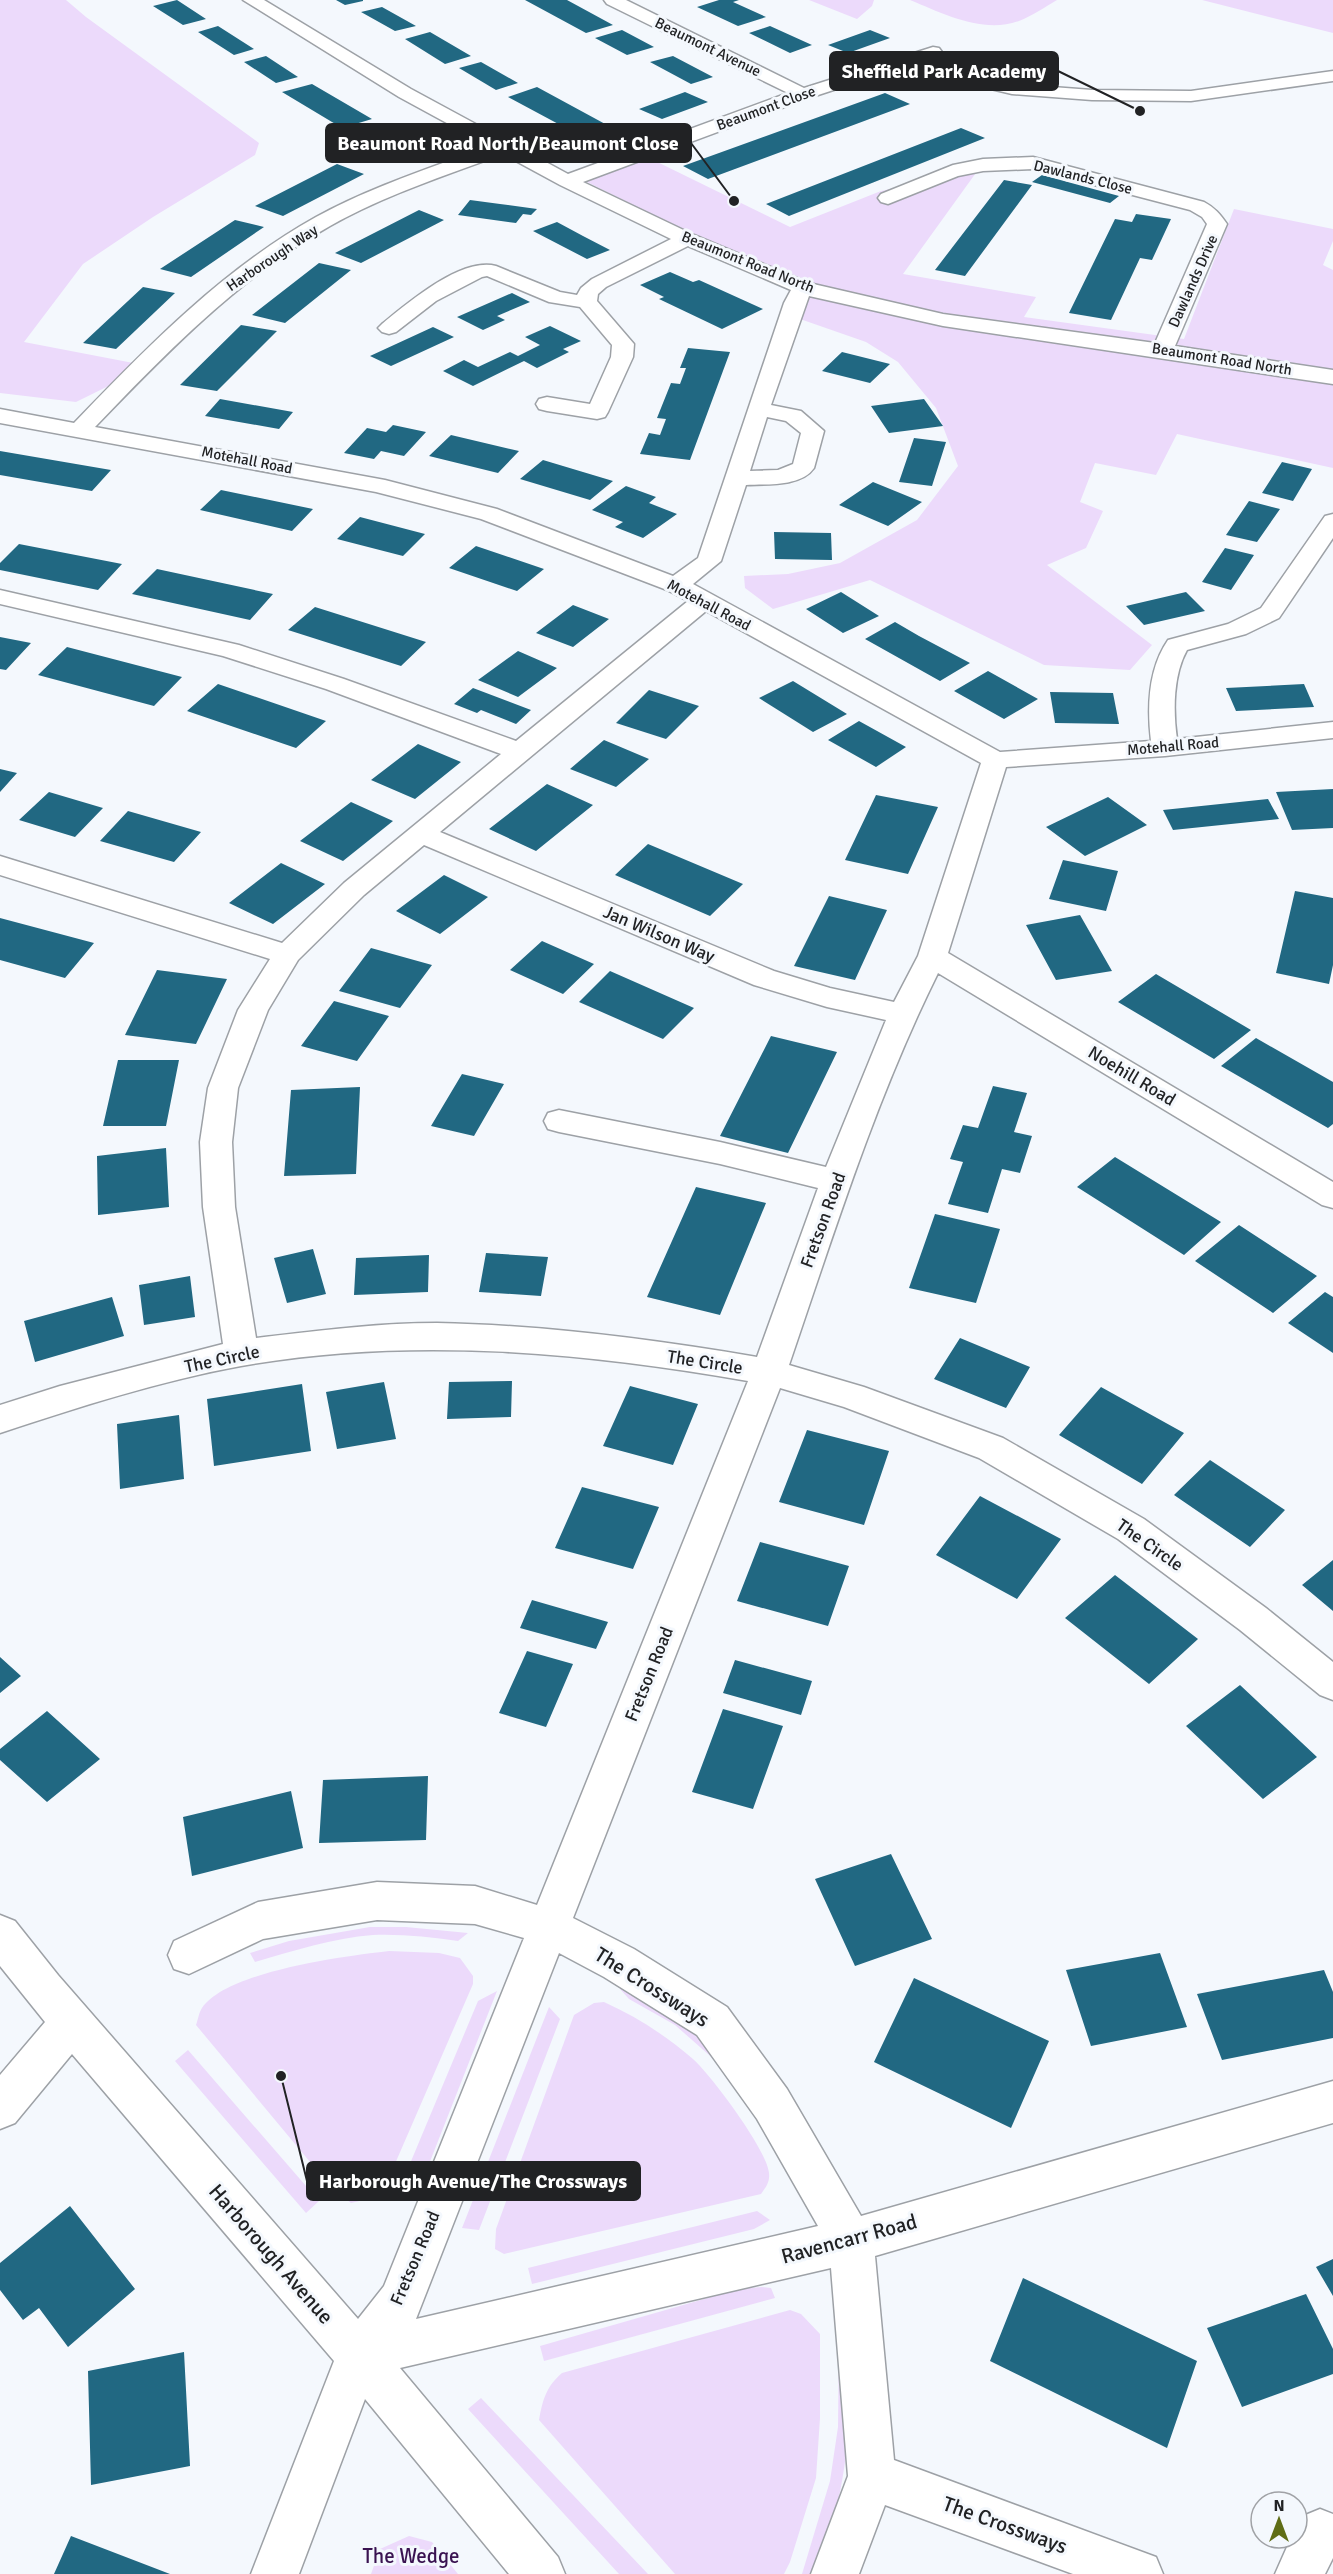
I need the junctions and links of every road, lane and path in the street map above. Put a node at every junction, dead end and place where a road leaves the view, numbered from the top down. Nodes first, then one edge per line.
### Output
1 (252, 0) edge
2 (613, 0) edge
3 (1333, 76) edge
4 (803, 94) junction
5 (504, 147) junction
6 (567, 181) junction
7 (888, 198) dead end
8 (1209, 213) joint
9 (687, 238) junction
10 (803, 288) junction
11 (587, 302) junction
12 (389, 328) dead end
13 (1163, 350) junction
14 (1333, 377) edge
15 (547, 404) dead end
16 (759, 409) junction
17 (0, 416) edge
18 (80, 429) junction
19 (736, 478) junction
20 (1333, 521) edge
21 (676, 585) junction
22 (0, 597) edge
23 (704, 601) junction
24 (1333, 730) edge
25 (1165, 748) junction
26 (521, 752) junction
27 (995, 760) junction
28 (422, 834) junction
29 (0, 865) edge
30 (287, 954) junction
31 (932, 956) junction
32 (903, 1014) junction
33 (559, 1121) dead end
34 (836, 1181) junction
35 (1333, 1197) edge
36 (242, 1353) junction
37 (769, 1372) junction
38 (0, 1419) edge
39 (1333, 1684) edge
40 (549, 1927) junction
41 (0, 1934) edge
42 (189, 1955) dead end
43 (72, 2022) junction
44 (1333, 2102) edge
45 (0, 2108) edge
46 (851, 2241) junction
47 (359, 2355) junction
48 (872, 2476) junction
49 (275, 2574) edge
50 (542, 2574) edge
51 (835, 2574) edge
52 (1139, 2574) edge

1 - 5 street, Beaumont Road North
2 - 4 street, Beaumont Avenue
3 - 4 street, Beaumont Close
4 - 6 street, Beaumont Close
5 - 6 street, Beaumont Road North
5 - 18 street, Harborough Way
6 - 9 street, Beaumont Road North
7 - 8 street, Dawlands Close
8 - 13 street, Dawlands Drive
9 - 10 street, Beaumont Road North
9 - 11 street
10 - 13 street, Beaumont Road North
10 - 16 street
11 - 12 street
11 - 15 street
13 - 14 street, Beaumont Road North
16 - 19 street
16 - 19 street
17 - 18 street, Motehall Road
18 - 21 street, Motehall Road
19 - 21 street
20 - 25 street
21 - 23 street, Motehall Road
22 - 26 street
23 - 26 street
23 - 27 street, Motehall Road
24 - 25 street, Motehall Road
25 - 27 street, Motehall Road
26 - 28 street
27 - 31 street, Fretson Road
28 - 30 street
28 - 32 street, Jan Wilson Way
29 - 30 street
30 - 36 street
31 - 32 street, Fretson Road
31 - 35 street, Noehill Road
32 - 34 street, Fretson Road
33 - 34 street
34 - 37 street, Fretson Road
36 - 37 street, The Circle
36 - 38 street, The Circle
37 - 39 street, The Circle
37 - 40 street, Fretson Road
40 - 42 street, The Crossways
40 - 46 street, The Crossways
40 - 47 street, Fretson Road
41 - 43 street, Harborough Avenue
43 - 45 street
43 - 47 street, Harborough Avenue
44 - 46 street, Ravencarr Road
46 - 47 street, Ravencarr Road
46 - 48 street, The Crossways
47 - 49 street, Fretson Road
47 - 50 street, Harborough Avenue
48 - 51 street, The Crossways
48 - 52 street, The Crossways

